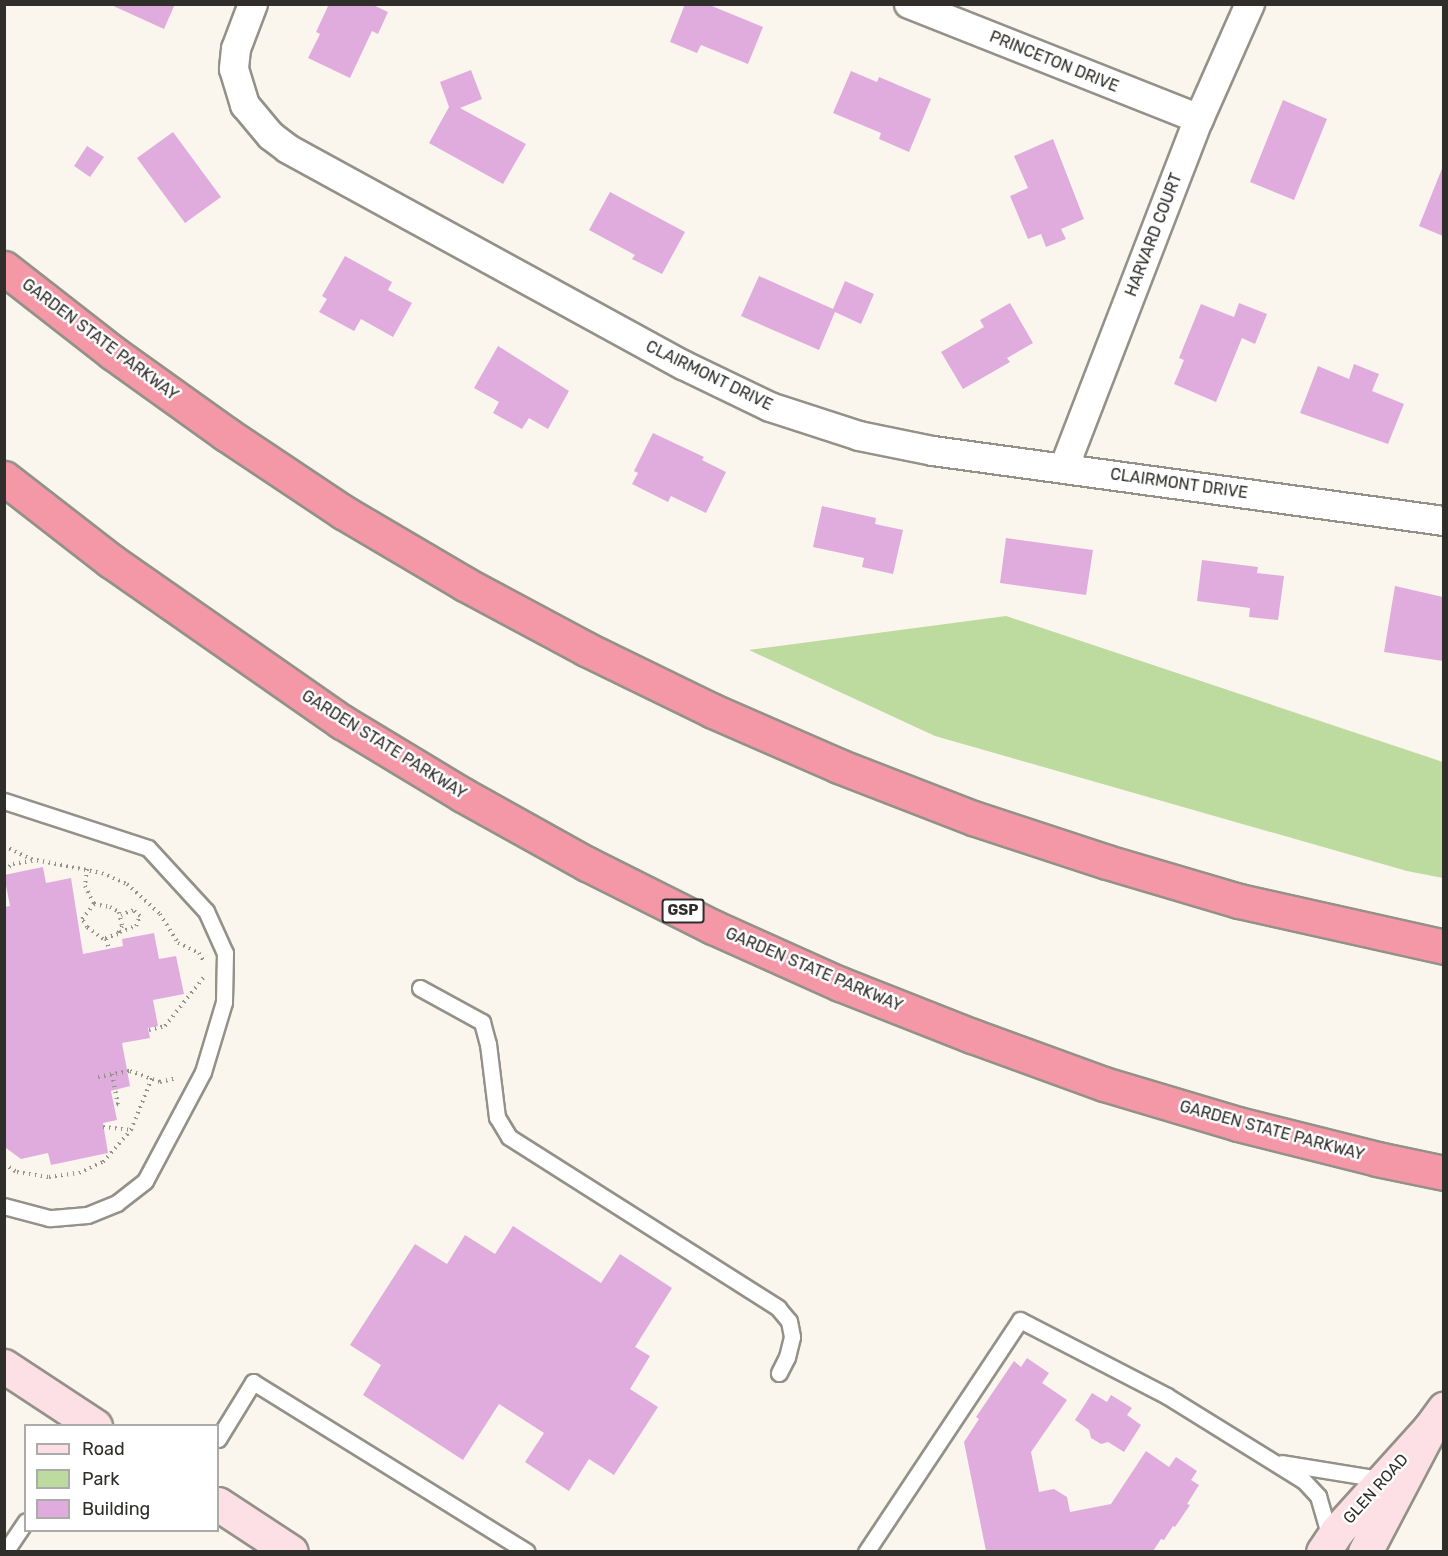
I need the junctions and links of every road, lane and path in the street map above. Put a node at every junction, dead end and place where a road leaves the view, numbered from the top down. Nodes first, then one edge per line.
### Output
1 (253, 4) edge
2 (909, 4) edge
3 (1250, 4) edge
4 (1198, 119) junction
5 (4, 268) edge
6 (1064, 468) junction
7 (4, 478) edge
8 (1442, 517) edge
9 (4, 801) edge
10 (4, 846) edge
11 (36, 859) junction
12 (87, 869) junction
13 (4, 870) edge
14 (94, 904) junction
15 (121, 915) junction
16 (119, 932) junction
17 (106, 939) junction
18 (1443, 947) edge
19 (109, 949) dead end
20 (204, 977) junction
21 (205, 987) dead end
22 (420, 988) dead end
23 (149, 1030) dead end
24 (112, 1074) junction
25 (179, 1074) dead end
26 (98, 1077) dead end
27 (152, 1078) junction
28 (114, 1105) dead end
29 (104, 1127) dead end
30 (131, 1130) junction
31 (4, 1164) edge
32 (1443, 1173) edge
33 (4, 1206) edge
34 (4, 1366) edge
35 (779, 1373) dead end
36 (1437, 1418) edge
37 (93, 1424) edge
38 (219, 1437) edge
39 (1277, 1463) junction
40 (1386, 1480) junction
41 (219, 1505) edge
42 (23, 1524) edge
43 (1327, 1546) edge
44 (5, 1551) edge
45 (291, 1551) edge
46 (527, 1551) edge
47 (866, 1551) edge
48 (1365, 1551) edge

1 - 6 street, CLAIRMONT DRIVE
2 - 4 street, PRINCETON DRIVE
3 - 4 street, HARVARD COURT
4 - 6 street, HARVARD COURT
5 - 18 highway, GARDEN STATE PARKWAY
6 - 8 street, CLAIRMONT DRIVE
7 - 32 highway, GARDEN STATE PARKWAY / GSP
9 - 33 lane
10 - 11 path
11 - 12 path
11 - 13 path
12 - 14 path
12 - 20 path
14 - 15 path
14 - 17 path
15 - 16 path
15 - 16 path
16 - 17 path
17 - 19 path
20 - 21 path
20 - 23 path
22 - 35 lane
24 - 26 path
24 - 27 path
24 - 28 path
25 - 27 path
27 - 30 path
29 - 30 path
30 - 31 path
34 - 37 main road
36 - 40 main road, GLEN ROAD
36 - 48 main road, GLEN ROAD
38 - 46 lane
39 - 40 lane
39 - 43 lane
39 - 47 lane
40 - 43 main road, GLEN ROAD
41 - 45 main road
42 - 44 lane

